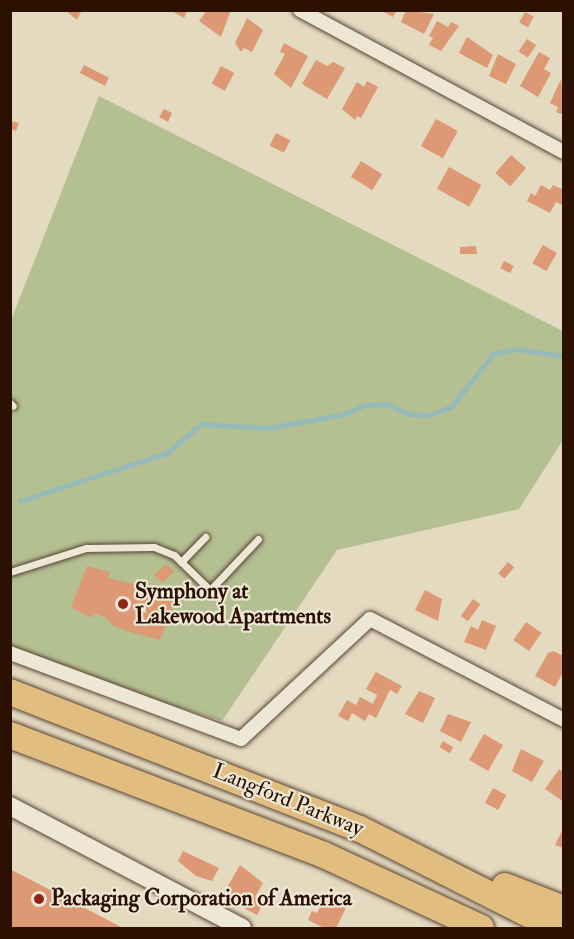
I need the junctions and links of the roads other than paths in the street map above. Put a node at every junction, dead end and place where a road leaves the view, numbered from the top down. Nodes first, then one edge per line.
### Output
1 (300, 10) edge
2 (564, 152) edge
3 (205, 537) dead end
4 (258, 539) dead end
5 (181, 562) junction
6 (10, 572) edge
7 (10, 653) edge
8 (10, 692) edge
9 (564, 720) edge
10 (10, 735) edge
11 (10, 806) edge
12 (360, 829) junction
13 (362, 871) junction
14 (564, 909) edge
15 (242, 928) edge
16 (450, 928) edge
17 (481, 928) edge
18 (556, 928) edge

1 - 2 street
3 - 5 lane
4 - 5 lane
5 - 6 lane
7 - 9 street
8 - 12 highway, Langford Parkway
10 - 13 highway, Langford Parkway
11 - 15 street
12 - 14 highway
12 - 18 highway, Langford Parkway
13 - 16 highway
13 - 17 highway, Langford Parkway

